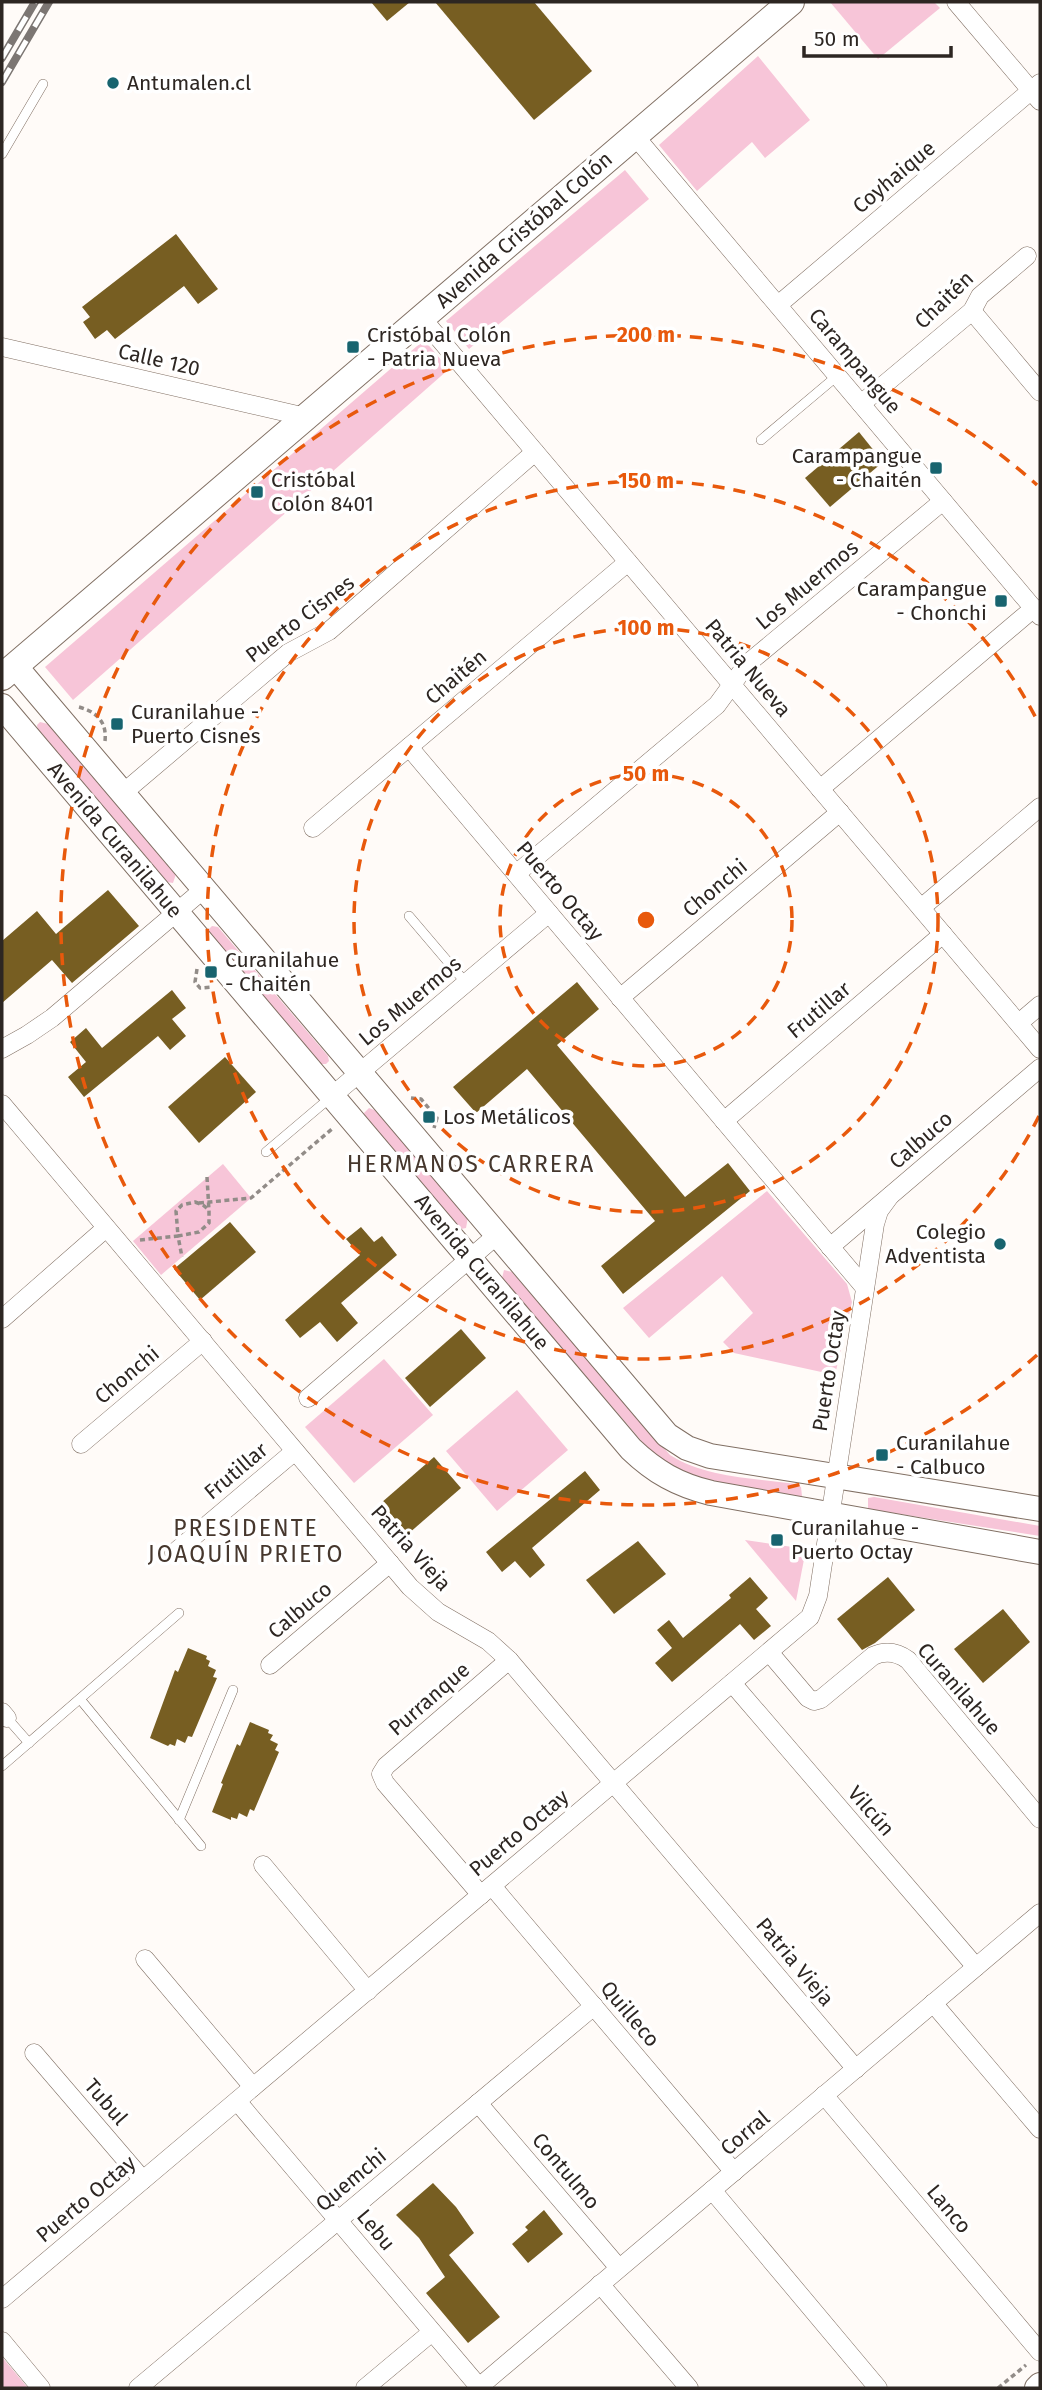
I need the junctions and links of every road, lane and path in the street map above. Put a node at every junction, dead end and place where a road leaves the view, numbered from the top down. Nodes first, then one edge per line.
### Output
1 (791, 2) edge
2 (956, 2) edge
3 (43, 84) dead end
4 (1037, 91) edge
5 (634, 135) junction
6 (2, 154) edge
7 (1027, 256) dead end
8 (778, 305) junction
9 (972, 311) junction
10 (421, 317) junction
11 (2, 347) edge
12 (837, 376) junction
13 (1040, 392) edge
14 (861, 404) junction
15 (306, 416) junction
16 (761, 440) dead end
17 (535, 452) junction
18 (943, 501) junction
19 (628, 562) junction
20 (1037, 612) edge
21 (8, 671) edge
22 (732, 684) junction
23 (2, 706) edge
24 (409, 747) junction
25 (820, 789) junction
26 (122, 793) junction
27 (1040, 807) edge
28 (840, 812) junction
29 (313, 828) dead end
30 (516, 874) junction
31 (204, 889) junction
32 (921, 908) junction
33 (176, 912) junction
34 (549, 913) junction
35 (409, 916) dead end
36 (943, 934) junction
37 (466, 983) junction
38 (620, 998) junction
39 (1040, 1005) edge
40 (1019, 1023) junction
41 (2, 1049) edge
42 (1040, 1049) edge
43 (1040, 1068) edge
44 (360, 1073) junction
45 (332, 1096) junction
46 (2, 1104) edge
47 (349, 1116) junction
48 (724, 1121) junction
49 (266, 1152) dead end
50 (207, 1177) dead end
51 (890, 1196) junction
52 (209, 1202) junction
53 (199, 1203) junction
54 (210, 1213) junction
55 (106, 1228) junction
56 (178, 1236) junction
57 (497, 1236) junction
58 (119, 1242) junction
59 (830, 1247) junction
60 (181, 1258) dead end
61 (470, 1258) junction
62 (865, 1288) junction
63 (2, 1319) edge
64 (202, 1341) junction
65 (308, 1398) dead end
66 (80, 1444) dead end
67 (295, 1451) junction
68 (836, 1476) junction
69 (1040, 1509) edge
70 (830, 1515) junction
71 (1040, 1552) edge
72 (174, 1553) dead end
73 (390, 1563) junction
74 (179, 1613) dead end
75 (769, 1652) junction
76 (509, 1660) junction
77 (270, 1665) dead end
78 (732, 1684) junction
79 (233, 1690) dead end
80 (80, 1699) junction
81 (4, 1715) edge
82 (29, 1743) junction
83 (2, 1766) edge
84 (381, 1774) joint
85 (614, 1784) junction
86 (1040, 1819) edge
87 (179, 1820) junction
88 (201, 1846) dead end
89 (264, 1865) dead end
90 (487, 1890) junction
91 (1040, 1913) edge
92 (145, 1959) dead end
93 (976, 1967) junction
94 (368, 1990) junction
95 (933, 2003) junction
96 (594, 2006) junction
97 (34, 2053) dead end
98 (856, 2069) junction
99 (253, 2087) junction
100 (824, 2095) junction
101 (237, 2101) junction
102 (478, 2103) junction
103 (1040, 2129) edge
104 (734, 2172) junction
105 (143, 2180) junction
106 (712, 2190) junction
107 (338, 2220) junction
108 (619, 2269) junction
109 (600, 2284) junction
110 (2, 2299) edge
111 (432, 2332) junction
112 (2, 2341) edge
113 (1035, 2357) edge
114 (41, 2388) edge
115 (138, 2388) edge
116 (365, 2388) edge
117 (480, 2388) edge
118 (688, 2388) edge
119 (878, 2388) edge
120 (998, 2388) edge

1 - 5 main road, Avenida Cristóbal Colón
2 - 4 street
3 - 6 lane
4 - 8 street, Coyhaique
5 - 8 street, Carampangue
5 - 10 main road, Avenida Cristóbal Colón
7 - 9 street, Chaitén
8 - 12 street, Carampangue
9 - 13 street
9 - 14 street, Chaitén
10 - 15 main road, Avenida Cristóbal Colón
10 - 17 street, Patria Nueva
11 - 15 street, Calle 120
12 - 14 street, Carampangue
12 - 16 lane
14 - 18 street, Carampangue
15 - 21 main road, Avenida Cristóbal Colón
17 - 19 street, Patria Nueva
17 - 26 street, Puerto Cisnes
18 - 20 street, Carampangue
18 - 22 street, Los Muermos
19 - 22 street, Patria Nueva
19 - 24 street, Chaitén
20 - 25 street
21 - 26 main road, Avenida Curanilahue
22 - 25 street, Patria Nueva
22 - 30 street, Los Muermos
23 - 33 main road, Avenida Curanilahue
24 - 29 street, Chaitén
24 - 30 street, Puerto Octay
25 - 28 street, Patria Nueva
26 - 31 main road, Avenida Curanilahue
27 - 32 street
28 - 32 street, Patria Nueva
28 - 38 street, Chonchi
30 - 34 street, Puerto Octay
31 - 33 street
31 - 44 main road, Avenida Curanilahue
32 - 36 street, Patria Nueva
33 - 41 street
33 - 45 main road, Avenida Curanilahue
34 - 37 street, Los Muermos
34 - 38 street, Puerto Octay
35 - 37 lane
36 - 40 street, Patria Nueva
36 - 48 street, Frutillar
37 - 44 street, Los Muermos
38 - 48 street, Puerto Octay
39 - 40 street
40 - 42 street, Patria Nueva
43 - 51 street, Calbuco
44 - 45 street, Los Muermos
44 - 57 main road, Avenida Curanilahue
45 - 47 main road, Avenida Curanilahue
45 - 49 lane
46 - 55 street, Patria Vieja
47 - 52 path
47 - 61 main road, Avenida Curanilahue
48 - 59 street, Puerto Octay
50 - 52 path
51 - 59 street, Calbuco
51 - 62 street, Puerto Octay
52 - 53 path
52 - 54 path
53 - 54 path
53 - 56 path
54 - 56 path
55 - 58 street, Patria Vieja
55 - 63 street
56 - 58 path
56 - 60 path
57 - 61 street
57 - 68 main road, Avenida Curanilahue
58 - 64 street, Patria Vieja
59 - 62 street, Puerto Octay
61 - 65 street
61 - 70 main road, Avenida Curanilahue
62 - 68 street, Puerto Octay
64 - 66 street, Chonchi
64 - 67 street, Patria Vieja
67 - 72 street, Frutillar
67 - 73 street, Patria Vieja
68 - 69 main road, Avenida Curanilahue
68 - 70 street, Puerto Octay
70 - 71 main road, Avenida Curanilahue
70 - 75 street, Puerto Octay
73 - 76 street, Patria Vieja
73 - 77 street, Calbuco
74 - 80 lane
75 - 78 street, Puerto Octay
75 - 86 street, Curanilahue
76 - 84 street, Purranque
76 - 85 street, Patria Vieja
78 - 85 street, Puerto Octay
78 - 93 street, Vilcún
79 - 87 lane
80 - 82 lane
80 - 87 lane
81 - 82 lane
82 - 83 lane
84 - 90 street, Quilleco
85 - 90 street, Puerto Octay
85 - 98 street, Patria Vieja
87 - 88 lane
89 - 94 street
90 - 94 street, Puerto Octay
90 - 96 street, Quilleco
91 - 93 street, Corral
92 - 99 street
93 - 95 street, Corral
94 - 99 street, Puerto Octay
95 - 98 street, Corral
95 - 103 street
96 - 102 street, Quemchi
96 - 104 street, Quilleco
97 - 105 street, Tubul
98 - 100 street, Corral
99 - 101 street, Puerto Octay
100 - 104 street, Corral
100 - 113 street, Lanco
101 - 105 street, Puerto Octay
101 - 107 street, Lebu
102 - 107 street, Quemchi
102 - 108 street, Contulmo
104 - 106 street, Corral
105 - 110 street, Puerto Octay
106 - 108 street, Corral
106 - 119 street
107 - 111 street, Lebu
107 - 115 street, Quemchi
108 - 109 street, Corral
109 - 117 street, Corral
109 - 118 street
111 - 116 street
111 - 117 street, Lebu
112 - 114 street
113 - 120 path

